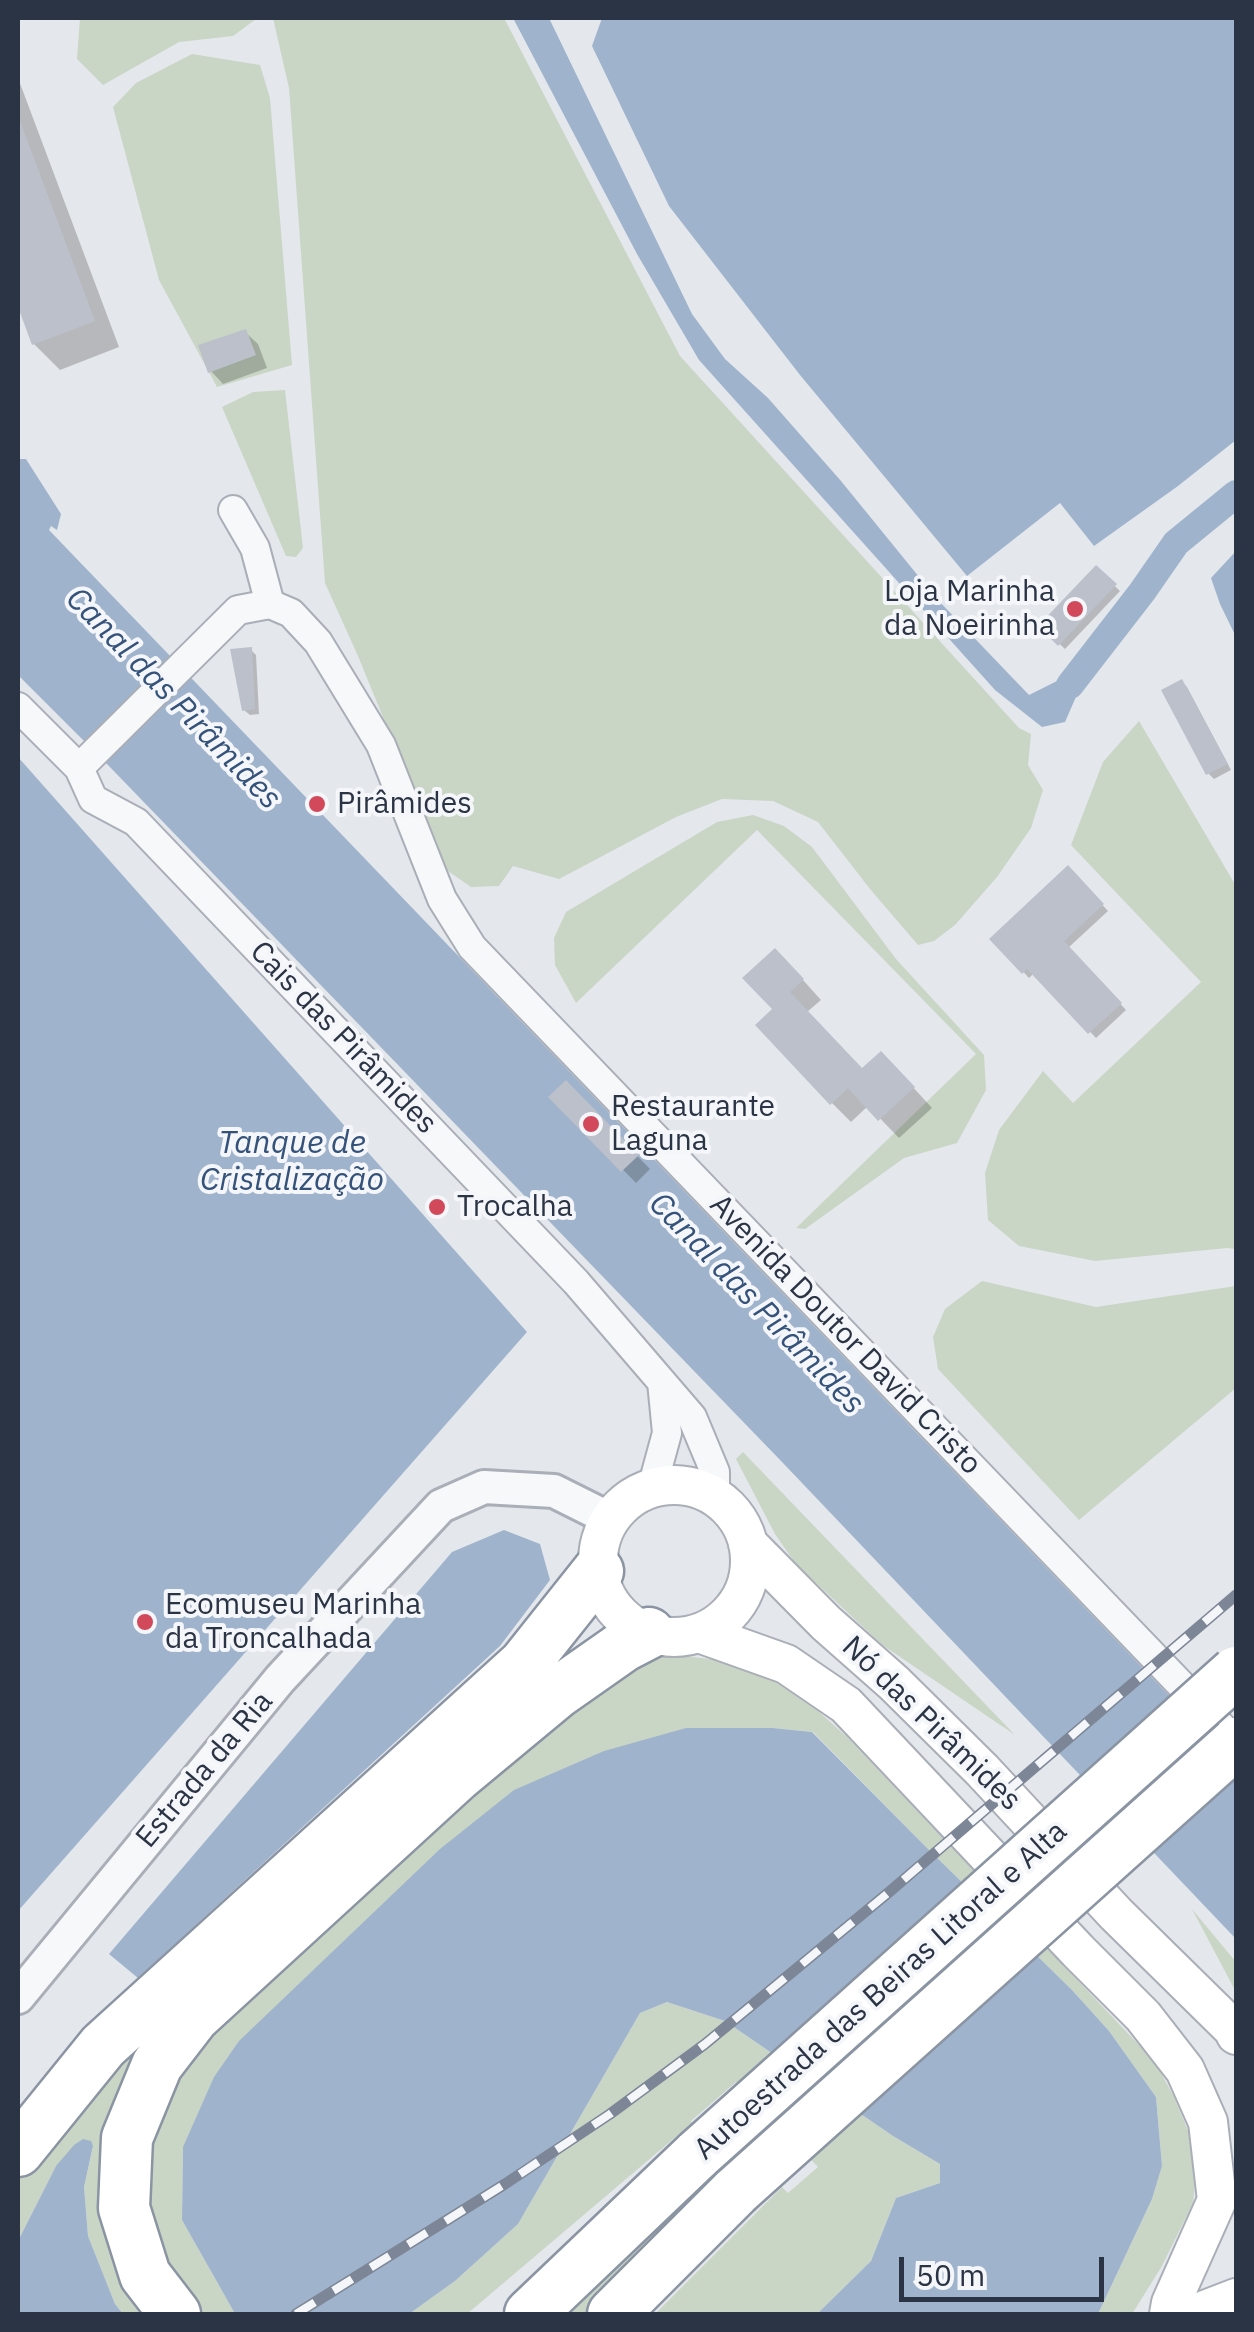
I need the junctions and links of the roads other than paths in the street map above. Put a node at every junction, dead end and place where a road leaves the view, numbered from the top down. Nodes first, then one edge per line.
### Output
1 (234, 510) dead end
2 (270, 604) junction
3 (18, 707) edge
4 (84, 762) junction
5 (662, 1382) junction
6 (652, 1488) junction
7 (715, 1496) junction
8 (610, 1519) junction
9 (748, 1544) junction
10 (598, 1570) junction
11 (649, 1633) junction
12 (699, 1633) junction
13 (1236, 1672) edge
14 (1236, 1742) edge
15 (18, 1997) edge
16 (1236, 2035) edge
17 (18, 2151) edge
18 (1236, 2298) edge
19 (530, 2309) edge
20 (175, 2314) edge
21 (613, 2314) edge
22 (1169, 2314) edge
23 (1200, 2314) edge

1 - 2 street
2 - 4 street
2 - 14 street, Avenida Doutor David Cristo
3 - 4 street, Cais das Pirâmides
4 - 5 street, Cais das Pirâmides
5 - 6 street
5 - 7 street, Cais das Pirâmides
6 - 7 main road
6 - 8 main road
7 - 9 main road, Nó das Pirâmides
8 - 10 main road
8 - 15 street, Estrada da Ria
9 - 12 main road
9 - 16 main road, Nó das Pirâmides
10 - 11 main road
10 - 17 highway
11 - 12 main road, Nó das Pirâmides
11 - 20 highway
12 - 22 main road, Nó das Pirâmides
13 - 19 highway, Autoestrada das Beiras Litoral e Alta, bridge
14 - 21 highway, Autoestrada das Beiras Litoral e Alta, bridge
18 - 23 main road

